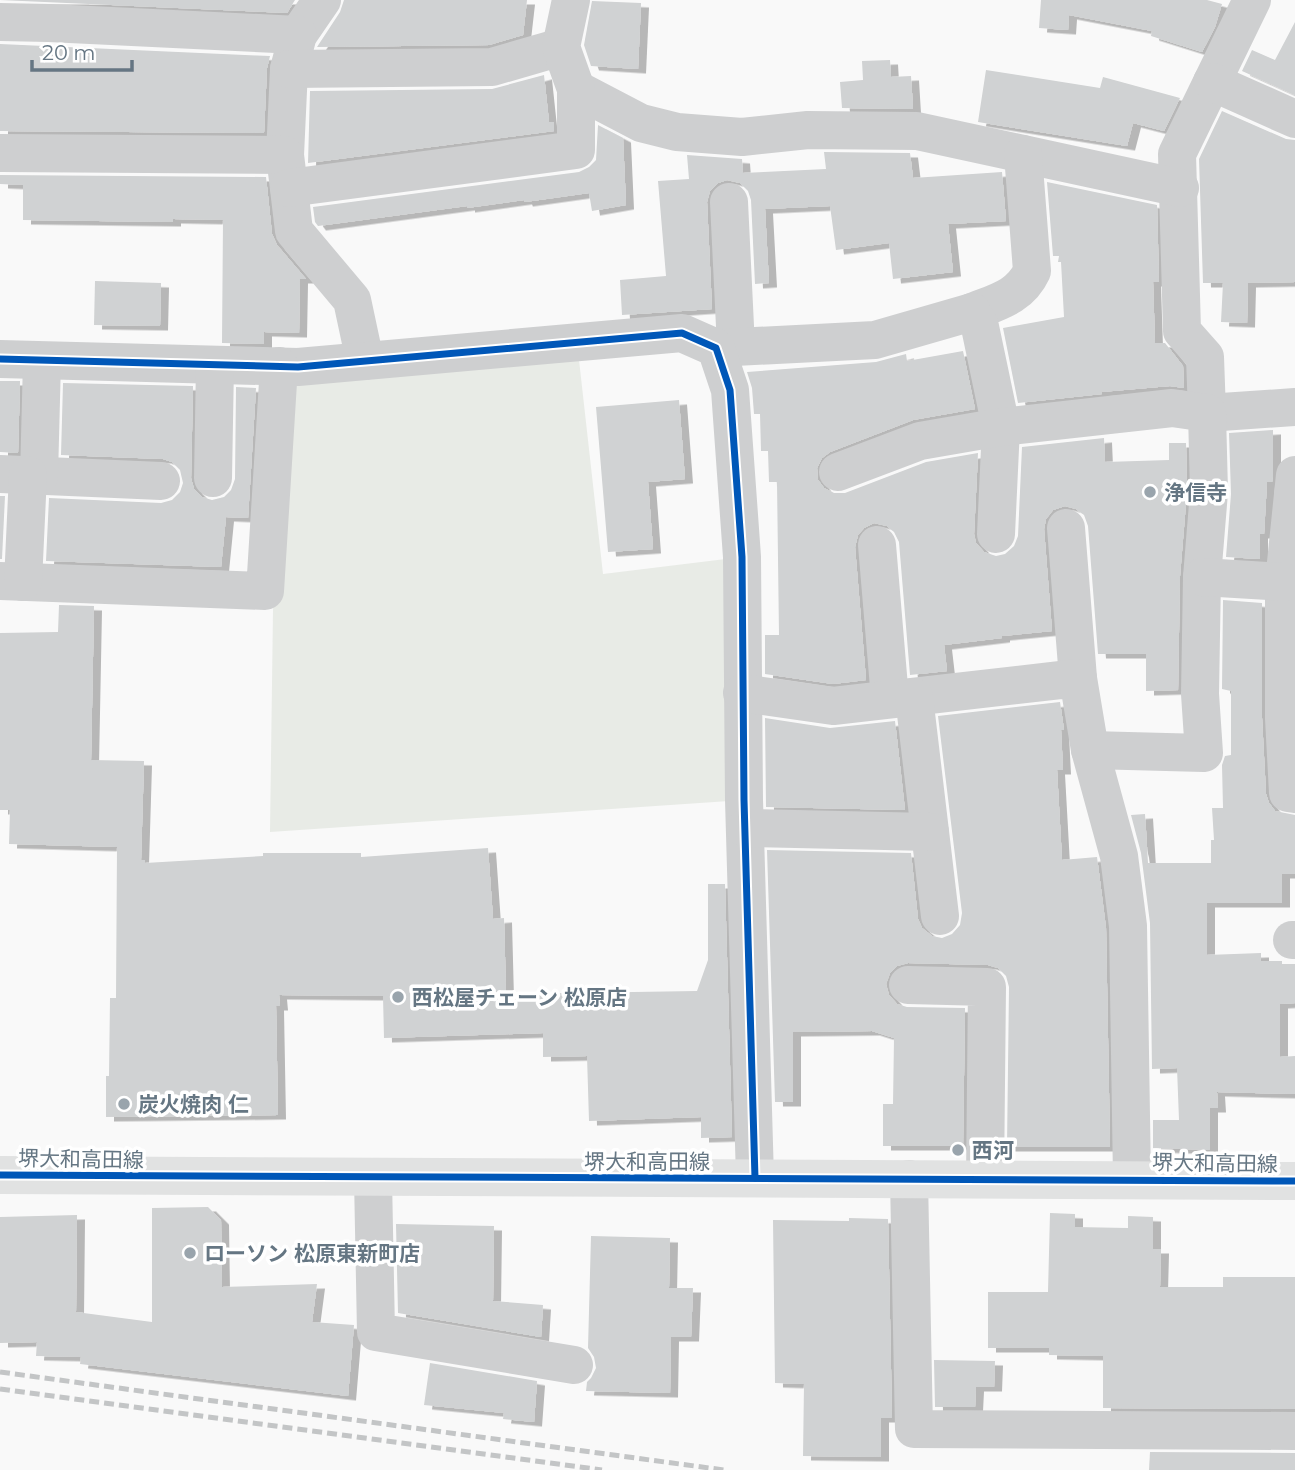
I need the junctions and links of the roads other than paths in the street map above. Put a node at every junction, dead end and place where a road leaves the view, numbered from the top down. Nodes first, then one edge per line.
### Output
1 (322, 0) edge
2 (570, 0) edge
3 (1252, 0) edge
4 (48, 11) edge
5 (0, 22) edge
6 (561, 47) junction
7 (293, 52) junction
8 (1212, 82) junction
9 (576, 89) junction
10 (1295, 119) edge
11 (0, 153) edge
12 (1023, 154) junction
13 (287, 171) junction
14 (1180, 188) junction
15 (729, 202) dead end
16 (971, 312) junction
17 (726, 348) junction
18 (0, 359) edge
19 (42, 361) junction
20 (365, 361) junction
21 (215, 365) junction
22 (279, 366) junction
23 (1295, 407) edge
24 (1207, 414) junction
25 (1001, 427) junction
26 (838, 472) dead end
27 (22, 475) edge
28 (1295, 475) edge
29 (213, 478) dead end
30 (161, 481) dead end
31 (1066, 528) dead end
32 (996, 534) dead end
33 (877, 545) dead end
34 (1202, 577) junction
35 (12, 581) edge
36 (1284, 582) junction
37 (1078, 678) junction
38 (742, 693) junction
39 (902, 698) junction
40 (1090, 750) junction
41 (1295, 794) edge
42 (745, 828) junction
43 (930, 832) junction
44 (940, 916) dead end
45 (908, 985) dead end
46 (0, 1175) edge
47 (373, 1178) junction
48 (755, 1178) junction
49 (909, 1179) junction
50 (985, 1179) junction
51 (1132, 1179) junction
52 (1295, 1181) edge
53 (574, 1365) dead end
54 (1295, 1431) edge

1 - 7 street
2 - 6 street
3 - 8 street
4 - 5 street
4 - 7 street
6 - 7 street
6 - 9 street
7 - 13 street
8 - 10 street
8 - 14 street
9 - 12 street
9 - 13 street
11 - 13 street
12 - 14 street
12 - 16 street
13 - 20 street
14 - 24 street
15 - 17 street
16 - 17 street
16 - 25 street
17 - 20 street
17 - 38 street
18 - 19 street
19 - 21 street
19 - 27 street
20 - 22 street
21 - 22 street
21 - 29 street
22 - 35 street
23 - 24 street
24 - 25 street
24 - 34 street
25 - 26 street
25 - 32 street
27 - 30 street
27 - 35 street
28 - 36 street
31 - 37 street
33 - 39 street
34 - 36 street
34 - 40 street
36 - 41 street
37 - 39 street
37 - 40 street
38 - 39 street
38 - 42 street
39 - 43 street
40 - 51 street
42 - 43 street
42 - 48 street
43 - 44 street
45 - 50 street
46 - 47 main road, 堺大和高田線
47 - 48 main road, 堺大和高田線
47 - 53 street
48 - 49 main road, 堺大和高田線
49 - 50 main road, 堺大和高田線
49 - 54 street
50 - 51 main road, 堺大和高田線
51 - 52 main road, 堺大和高田線

